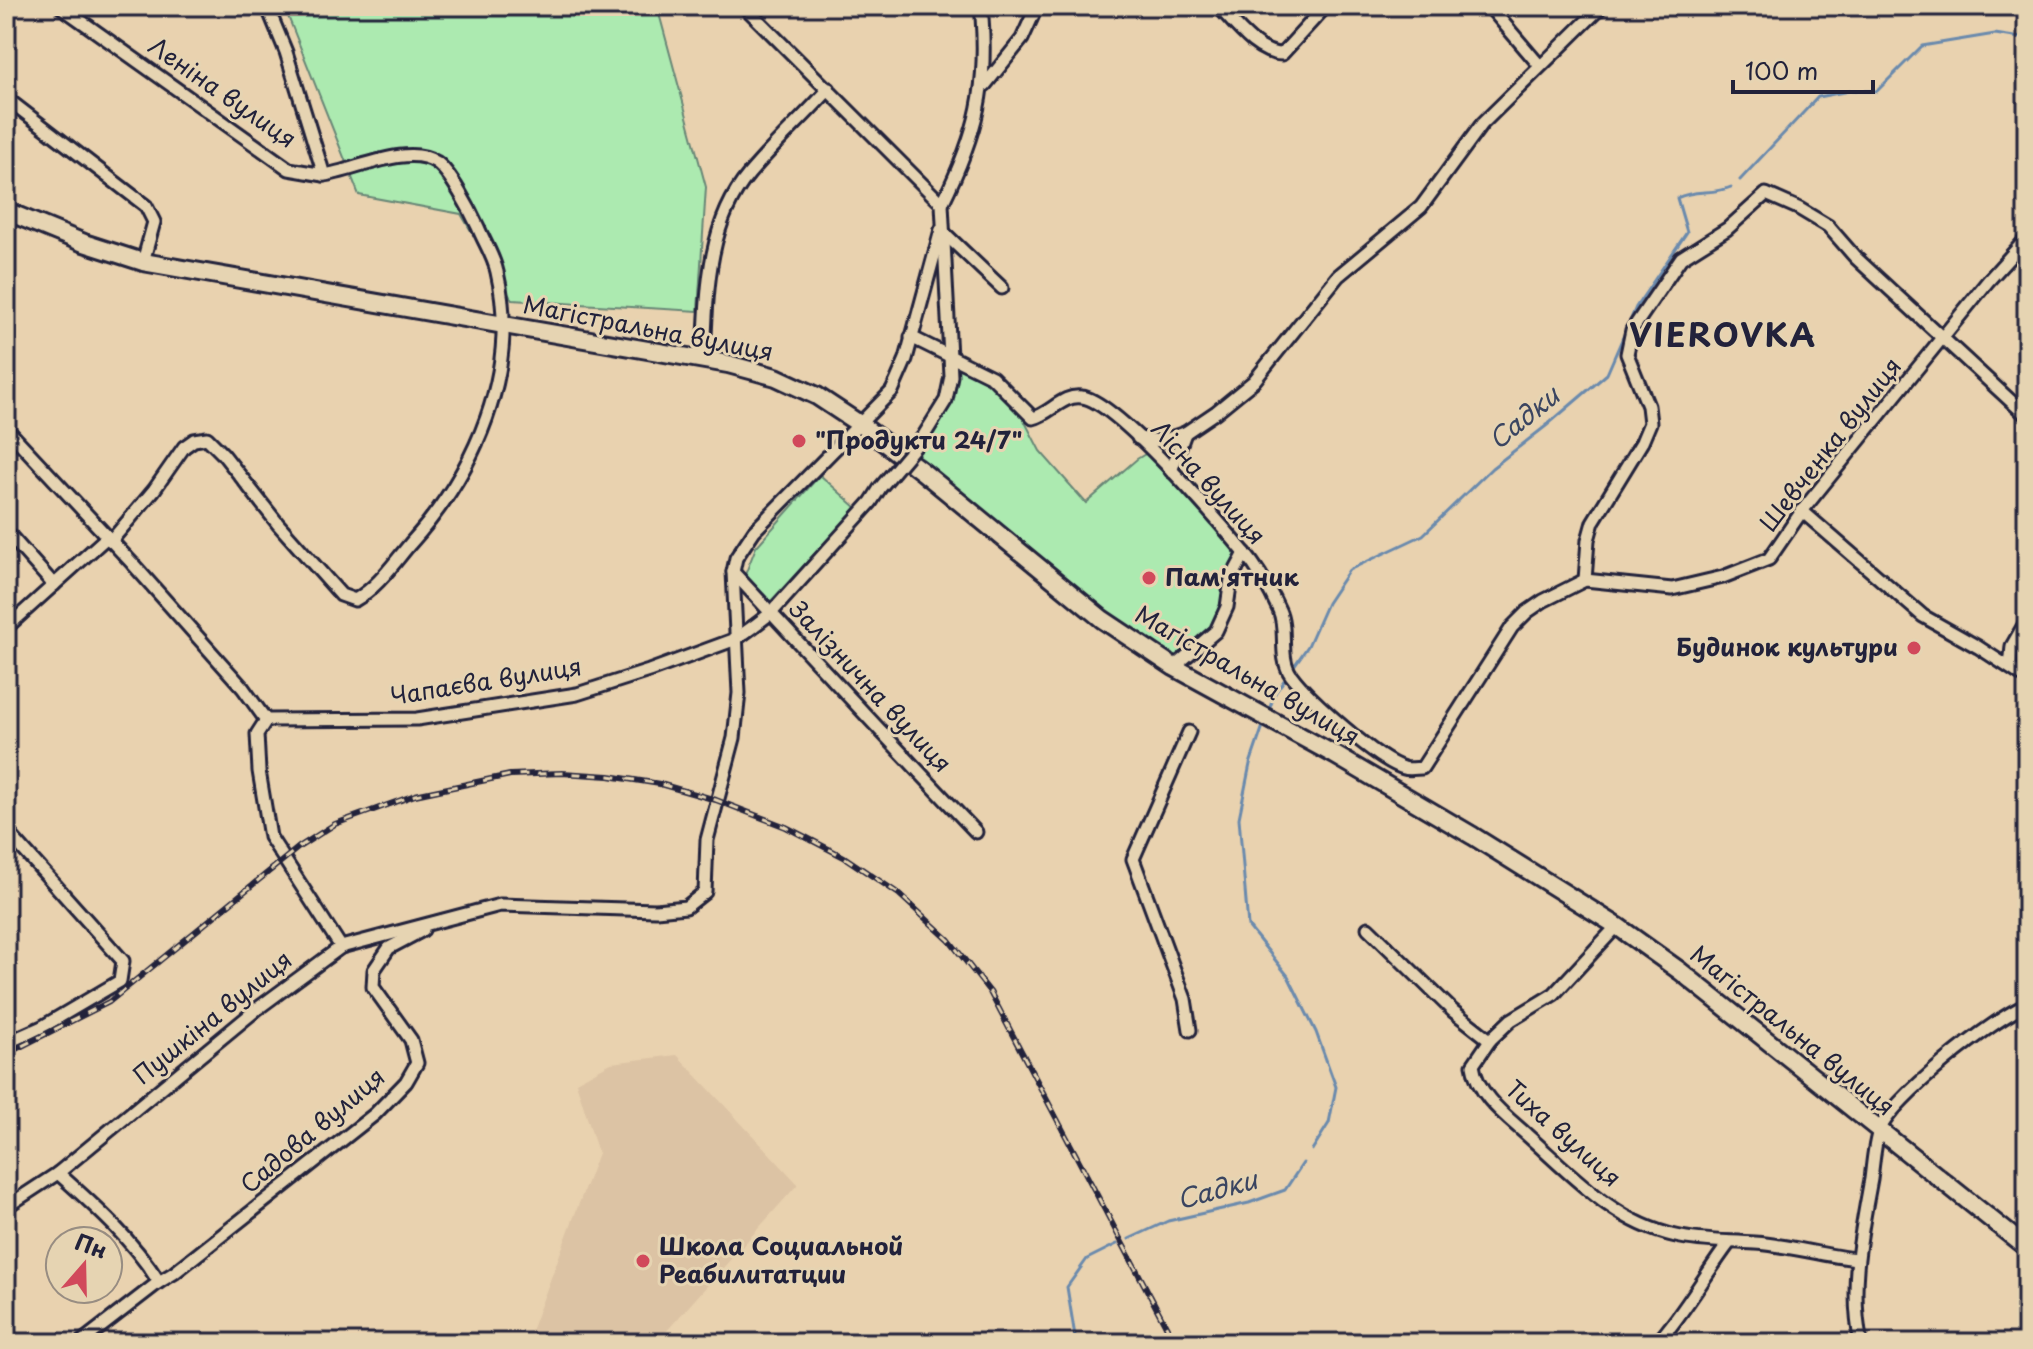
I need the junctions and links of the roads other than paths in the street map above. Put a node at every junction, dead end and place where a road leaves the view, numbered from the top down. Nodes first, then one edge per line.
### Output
1 (60, 6) edge
2 (267, 6) edge
3 (744, 6) edge
4 (981, 6) edge
5 (1037, 6) edge
6 (1218, 6) edge
7 (1326, 6) edge
8 (1489, 6) edge
9 (1602, 6) edge
10 (1540, 66) junction
11 (982, 88) junction
12 (829, 89) junction
13 (6, 98) edge
14 (324, 175) junction
15 (942, 204) junction
16 (6, 211) edge
17 (941, 230) junction
18 (2027, 238) edge
19 (143, 262) junction
20 (1002, 288) dead end
21 (503, 326) junction
22 (911, 337) junction
23 (1945, 338) junction
24 (950, 356) junction
25 (704, 360) junction
26 (2027, 416) edge
27 (861, 425) junction
28 (6, 428) edge
29 (1185, 433) junction
30 (1138, 438) junction
31 (1171, 471) junction
32 (1802, 511) junction
33 (6, 531) edge
34 (109, 539) junction
35 (1245, 553) junction
36 (733, 572) junction
37 (1585, 580) junction
38 (54, 585) junction
39 (771, 613) junction
40 (2027, 620) edge
41 (8, 623) edge
42 (736, 639) junction
43 (1174, 667) junction
44 (2010, 667) junction
45 (2027, 679) edge
46 (266, 720) junction
47 (1189, 732) dead end
48 (6, 830) edge
49 (976, 832) dead end
50 (440, 921) junction
51 (1617, 926) junction
52 (1368, 928) dead end
53 (341, 947) junction
54 (2027, 1005) edge
55 (1190, 1030) dead end
56 (1490, 1040) junction
57 (6, 1043) edge
58 (1879, 1131) junction
59 (58, 1173) junction
60 (6, 1207) edge
61 (1729, 1243) junction
62 (2027, 1248) edge
63 (1857, 1259) junction
64 (159, 1282) junction
65 (80, 1343) edge
66 (1657, 1343) edge
67 (1861, 1343) edge

1 - 14 street, Леніна вулиця
2 - 14 street
3 - 12 street
4 - 11 street
5 - 11 street
6 - 7 street
8 - 10 street
9 - 10 street
10 - 29 street
11 - 15 street
12 - 15 street
12 - 25 street
13 - 19 street
14 - 21 street
15 - 17 street
16 - 19 main road, Магістральна вулиця
17 - 20 street
17 - 22 street
17 - 24 street, Чапаєва вулиця
18 - 23 street, Шевченка вулиця
19 - 21 main road, Магістральна вулиця
21 - 25 main road, Магістральна вулиця
21 - 34 street
22 - 24 street
22 - 27 street
23 - 26 street
23 - 32 street, Шевченка вулиця
23 - 37 street
24 - 30 street, Лісна вулиця
24 - 39 street, Чапаєва вулиця, bridge
25 - 27 main road, Магістральна вулиця
27 - 36 street
27 - 43 main road, Магістральна вулиця
28 - 34 street
29 - 30 street
29 - 31 street
30 - 31 street, Лісна вулиця
31 - 35 street, Лісна вулиця
32 - 37 street, Шевченка вулиця
32 - 44 street
33 - 38 street
34 - 38 street
34 - 46 street
35 - 37 street, Лісна вулиця
35 - 43 street
36 - 39 street, Залізнична вулиця
36 - 42 street, Пушкіна вулиця
38 - 41 street
39 - 42 street, Чапаєва вулиця
39 - 49 street, Залізнична вулиця
40 - 44 street
42 - 46 street, Чапаєва вулиця
42 - 50 street, Пушкіна вулиця
43 - 51 main road, Магістральна вулиця
44 - 45 street
46 - 53 street
47 - 55 street
48 - 57 street
50 - 53 street, Пушкіна вулиця
50 - 64 street, Садова вулиця
51 - 56 street, Тиха вулиця
51 - 58 main road, Магістральна вулиця
52 - 56 street
53 - 59 street, Пушкіна вулиця
54 - 58 street
56 - 61 street, Тиха вулиця
58 - 62 main road, Магістральна вулиця
58 - 63 street
59 - 60 street, Пушкіна вулиця
59 - 64 street
61 - 63 street, Тиха вулиця
61 - 66 street
63 - 67 street
64 - 65 street, Садова вулиця

